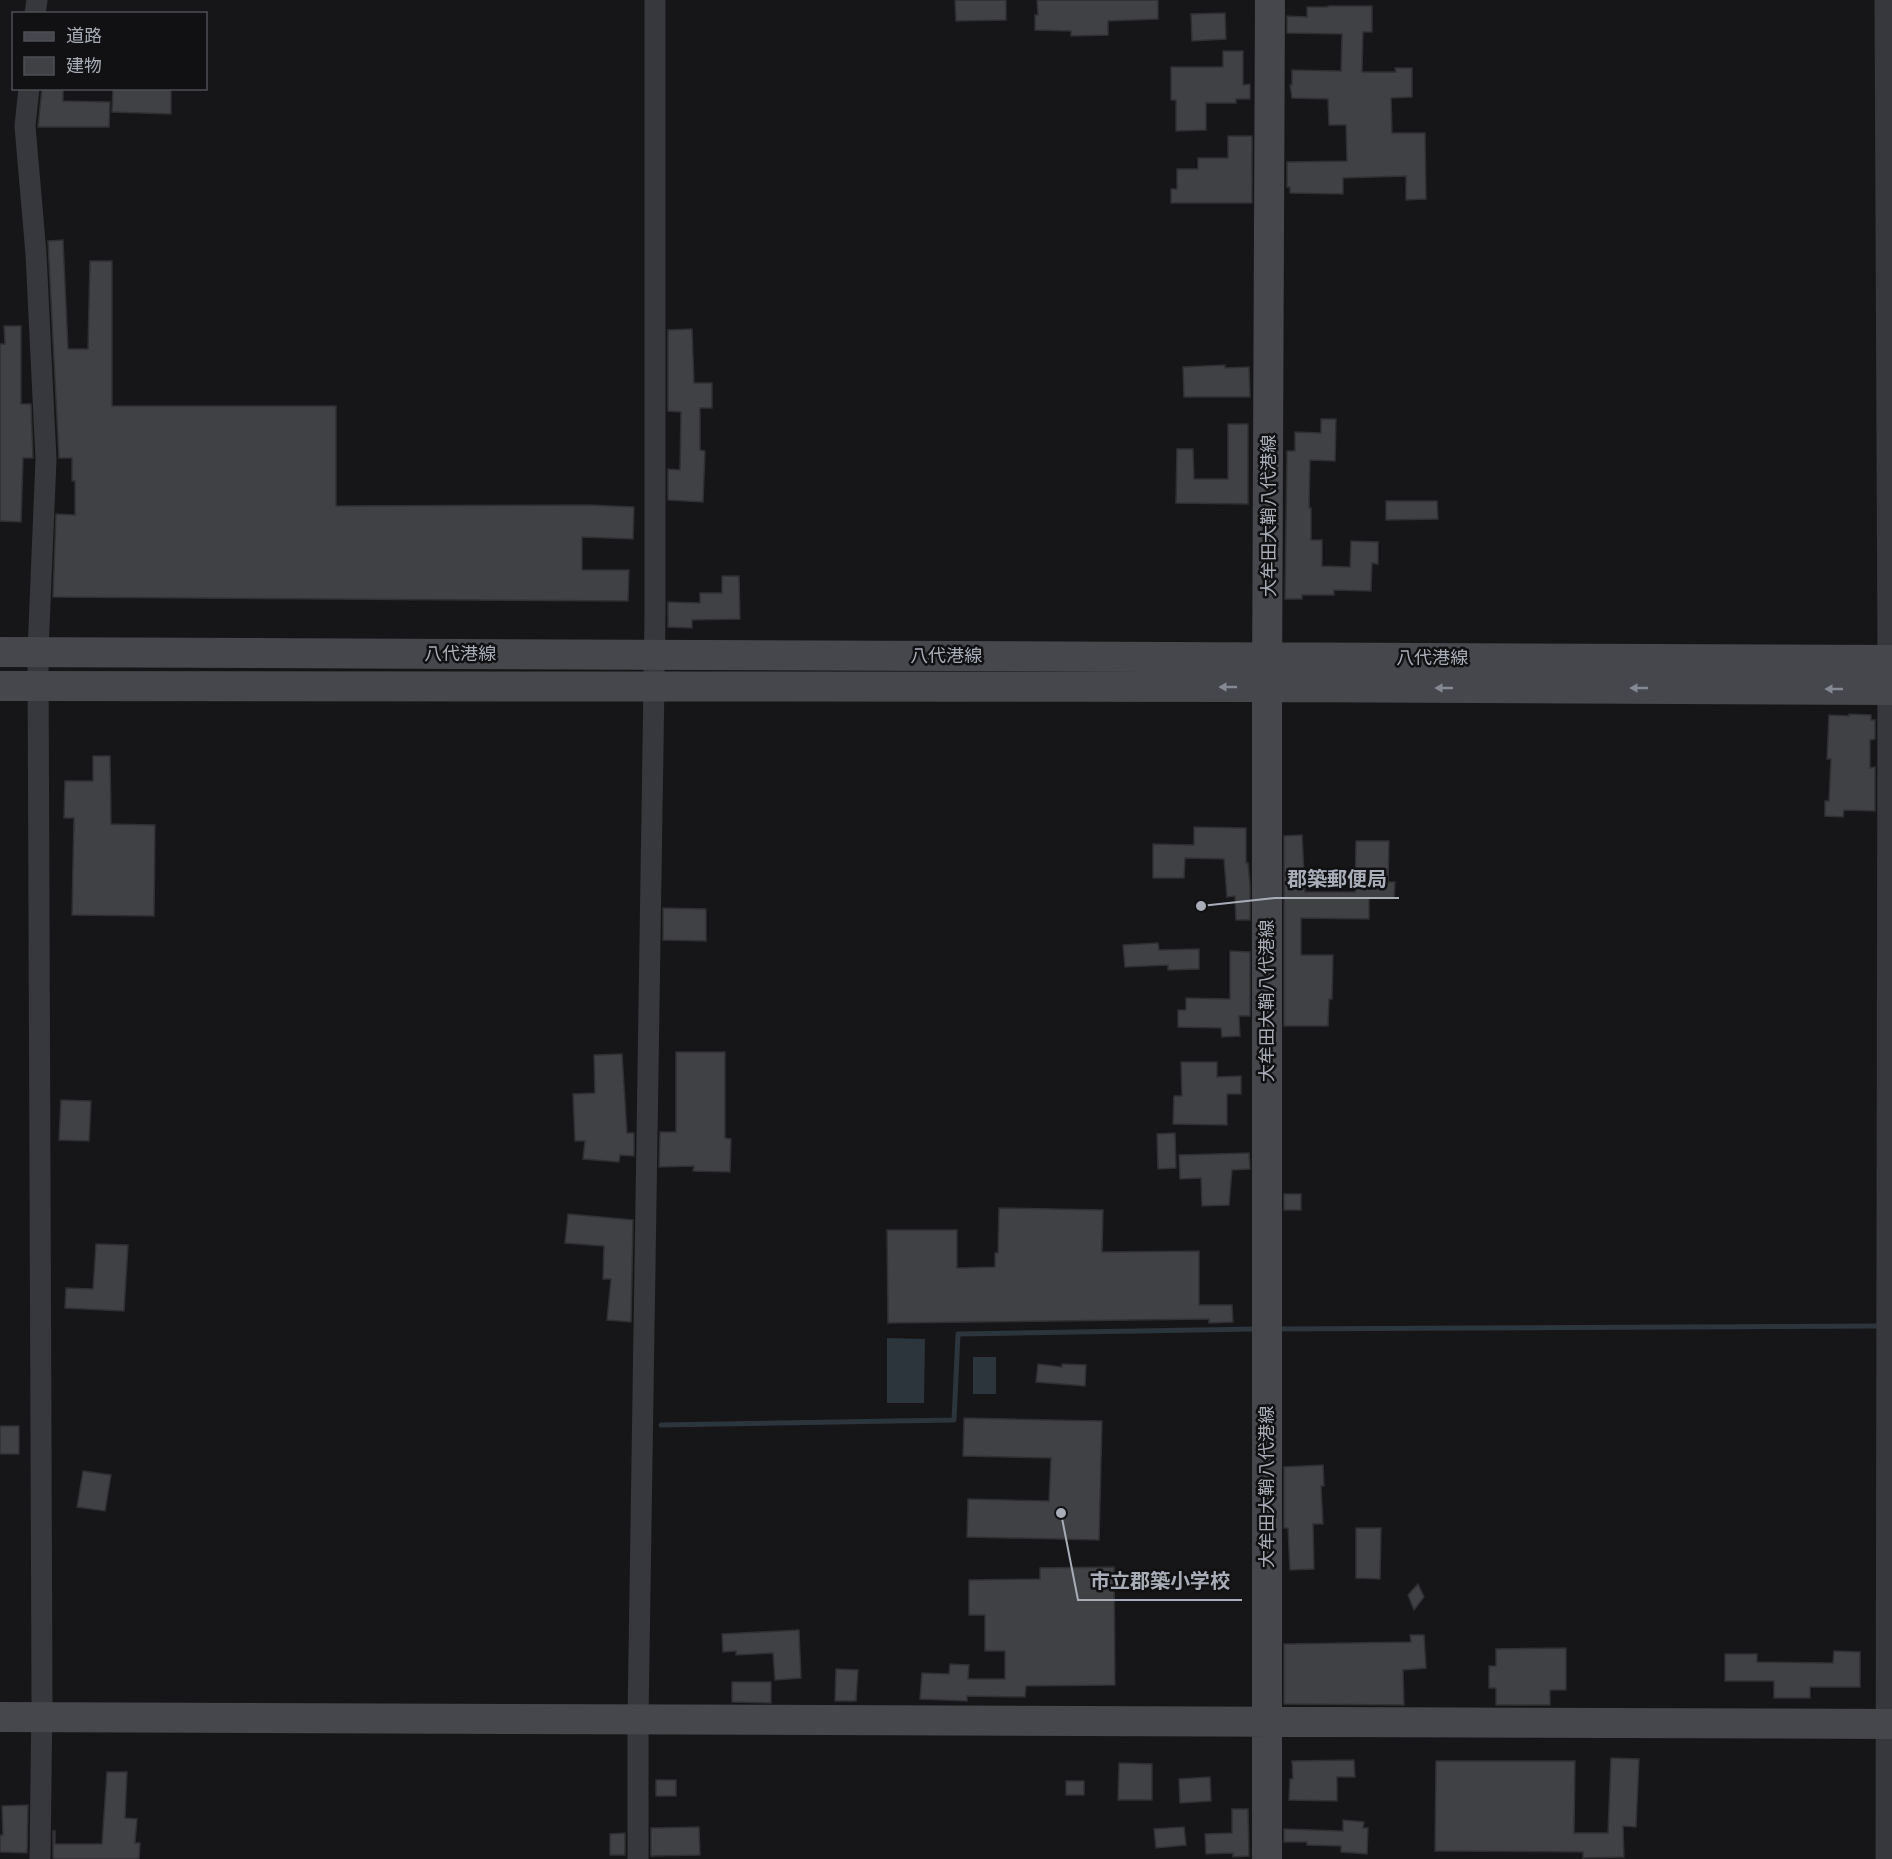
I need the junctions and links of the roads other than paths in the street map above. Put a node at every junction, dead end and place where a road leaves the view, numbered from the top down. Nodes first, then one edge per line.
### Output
1 (655, 0) edge
2 (1270, 0) edge
3 (1885, 0) edge
4 (29, 90) edge
5 (0, 652) edge
6 (38, 652) junction
7 (653, 655) junction
8 (1268, 657) junction
9 (1890, 660) edge
10 (0, 686) edge
11 (38, 686) junction
12 (653, 687) junction
13 (1267, 687) junction
14 (1890, 690) edge
15 (0, 1717) edge
16 (42, 1717) junction
17 (638, 1720) junction
18 (1267, 1722) junction
19 (1889, 1724) edge
20 (40, 1859) edge
21 (638, 1859) edge
22 (1267, 1859) edge
23 (1886, 1859) edge

1 - 7 street
2 - 8 main road, 大牟田大鞘八代港線
3 - 9 street
4 - 6 street
5 - 6 main road, 八代港線
6 - 7 main road, 八代港線
6 - 11 street
7 - 8 main road, 八代港線
7 - 12 street
8 - 9 main road, 八代港線
8 - 13 main road, 大牟田大鞘八代港線
9 - 14 street
10 - 11 main road, 八代港線
11 - 12 main road, 八代港線
11 - 16 street
13 -> 12 main road, 八代港線
12 - 17 street
14 -> 13 main road, 八代港線
13 - 18 main road, 大牟田大鞘八代港線
14 - 19 street
15 - 16 main road
16 - 17 main road
16 - 20 street
17 - 18 main road
17 - 21 street
18 - 19 main road
18 - 22 main road, 大牟田大鞘八代港線
19 - 23 street

